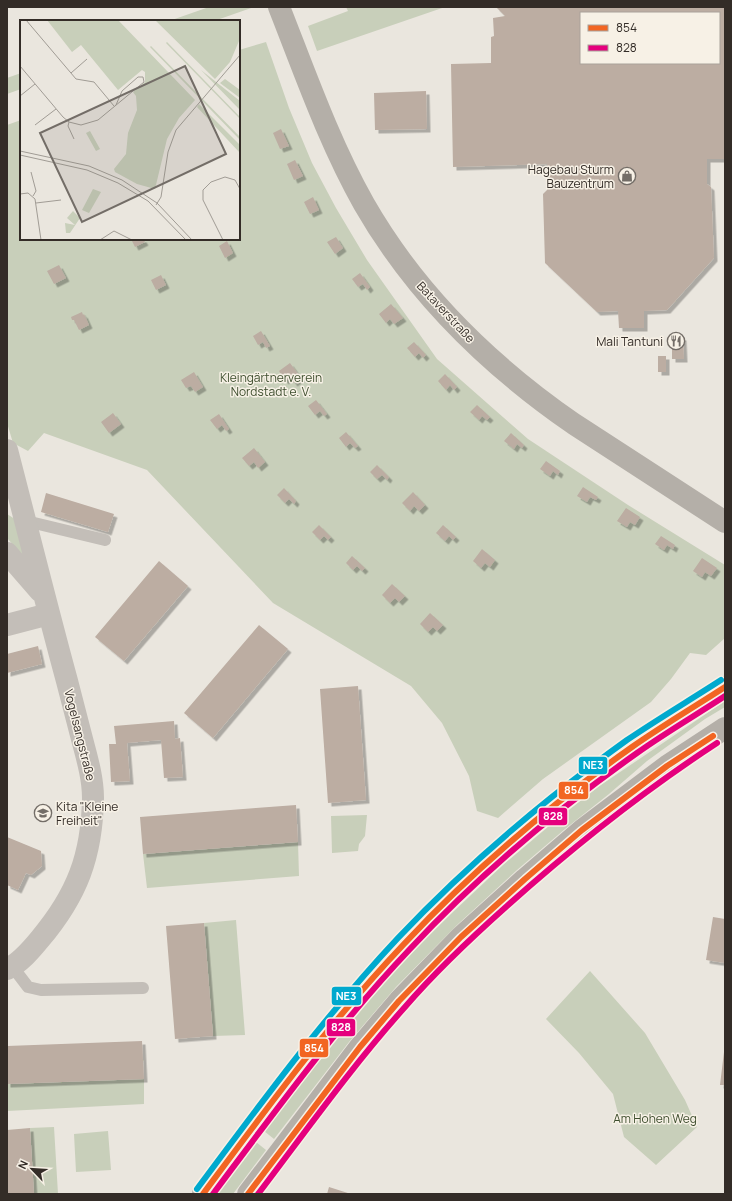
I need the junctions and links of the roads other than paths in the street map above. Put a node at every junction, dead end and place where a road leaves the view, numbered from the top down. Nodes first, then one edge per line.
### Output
1 (279, 7) edge
2 (7, 450) edge
3 (26, 521) junction
4 (725, 522) edge
5 (105, 540) dead end
6 (7, 553) edge
7 (46, 605) junction
8 (7, 624) edge
9 (725, 687) edge
10 (725, 728) edge
11 (10, 968) edge
12 (144, 988) dead end
13 (203, 1194) edge
14 (248, 1194) edge

1 - 4 main road, Bataverstraße
2 - 3 street, Vogelsangstraße
3 - 5 lane
3 - 7 street, Vogelsangstraße
6 - 7 street, Vogelsangstraße
7 - 8 street
7 - 11 street, Vogelsangstraße
9 - 13 main road
10 - 14 main road
11 - 12 lane

